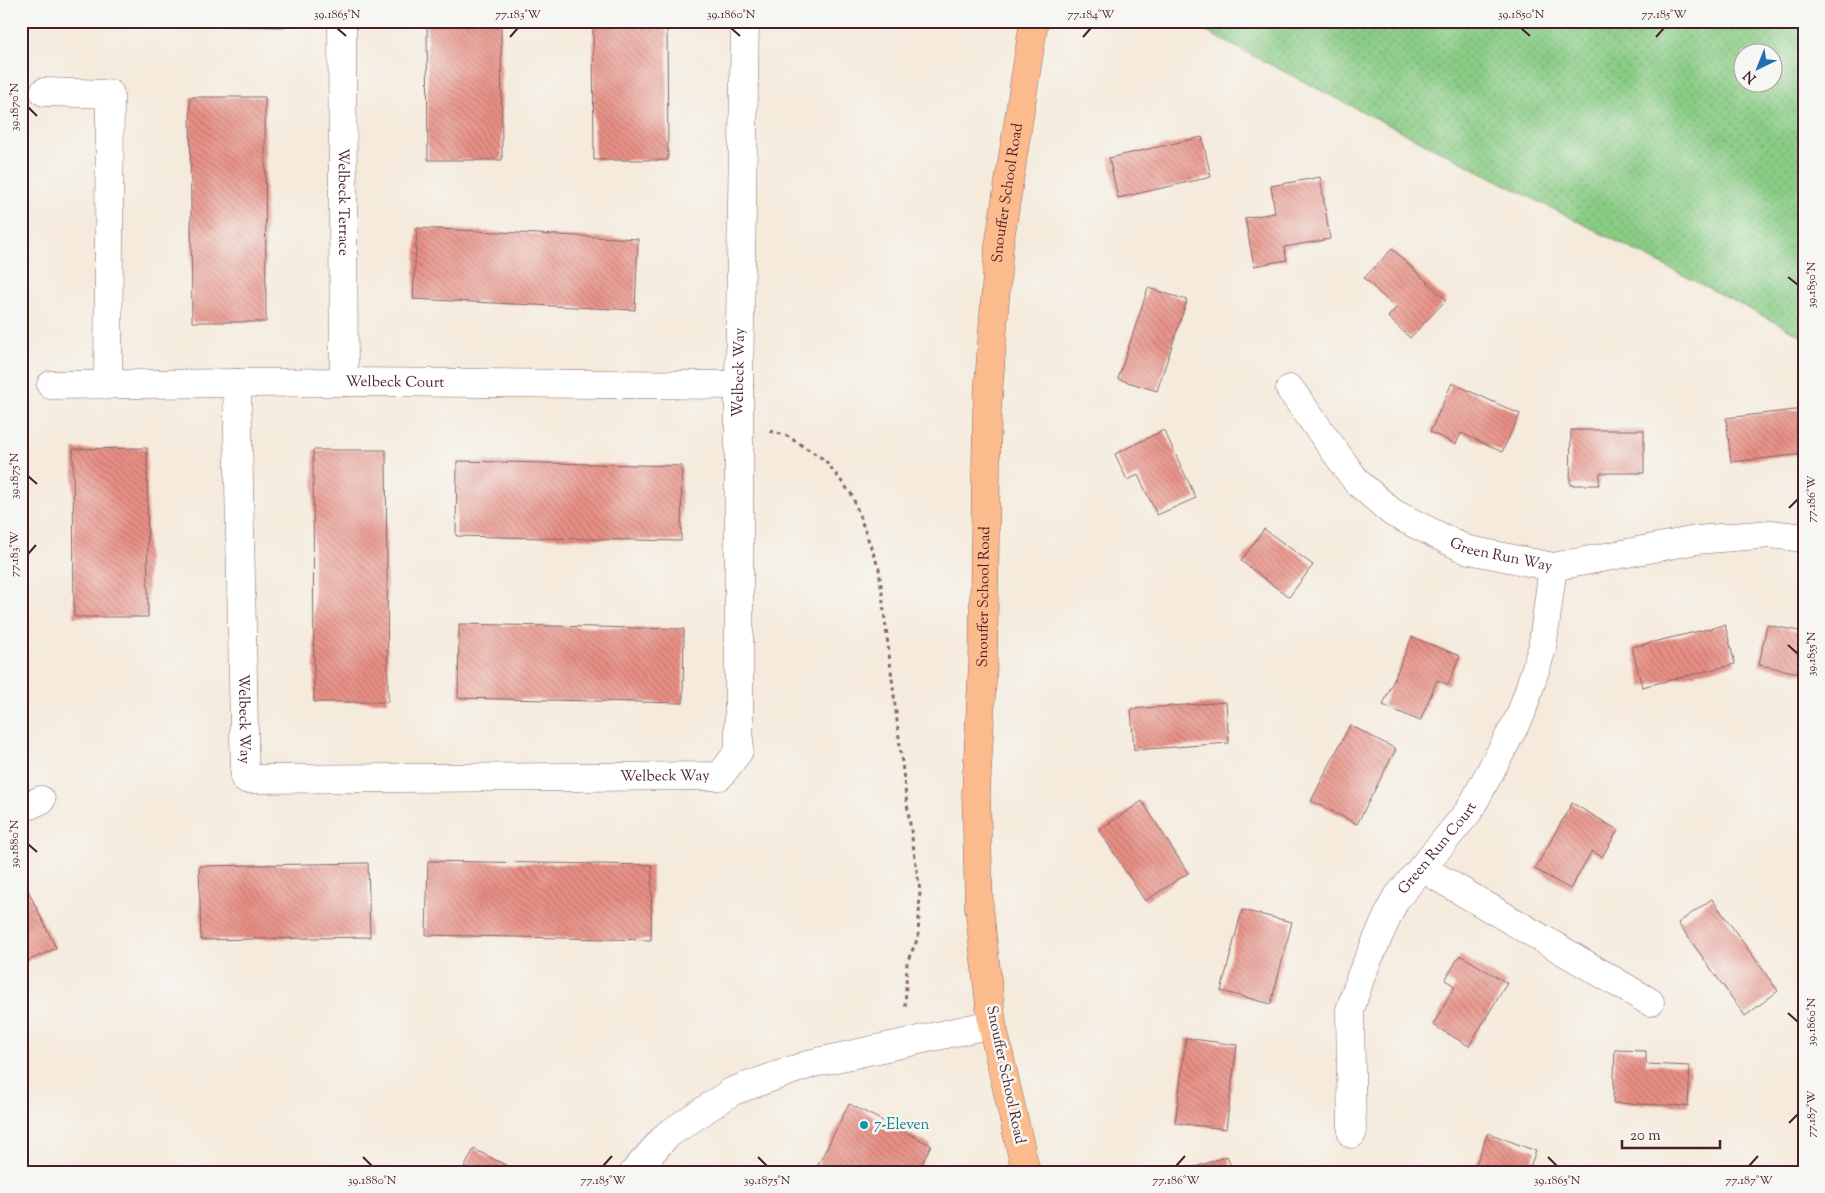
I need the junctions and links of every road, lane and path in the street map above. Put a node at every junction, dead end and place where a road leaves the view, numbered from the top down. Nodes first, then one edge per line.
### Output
1 (342, 21) edge
2 (745, 21) edge
3 (1034, 21) edge
4 (44, 92) dead end
5 (344, 382) junction
6 (237, 384) junction
7 (108, 385) junction
8 (738, 385) junction
9 (51, 386) dead end
10 (1290, 389) dead end
11 (739, 423) junction
12 (1804, 538) edge
13 (1553, 567) junction
14 (1422, 868) junction
15 (1650, 1002) dead end
16 (905, 1010) dead end
17 (992, 1024) junction
18 (1352, 1134) dead end
19 (634, 1172) edge
20 (1026, 1172) edge

1 - 5 street, Welbeck Terrace
2 - 8 street, Welbeck Way
3 - 17 main road, Snouffer School Road
4 - 7 street
5 - 6 street, Welbeck Court
5 - 8 street, Welbeck Court
6 - 7 street, Welbeck Court
6 - 11 street, Welbeck Way
7 - 9 street, Welbeck Court
8 - 11 street, Welbeck Way
10 - 13 street, Green Run Way
11 - 16 path
12 - 13 street, Green Run Way
13 - 14 street, Green Run Court
14 - 15 street
14 - 18 street, Green Run Court
17 - 19 street
17 - 20 main road, Snouffer School Road

